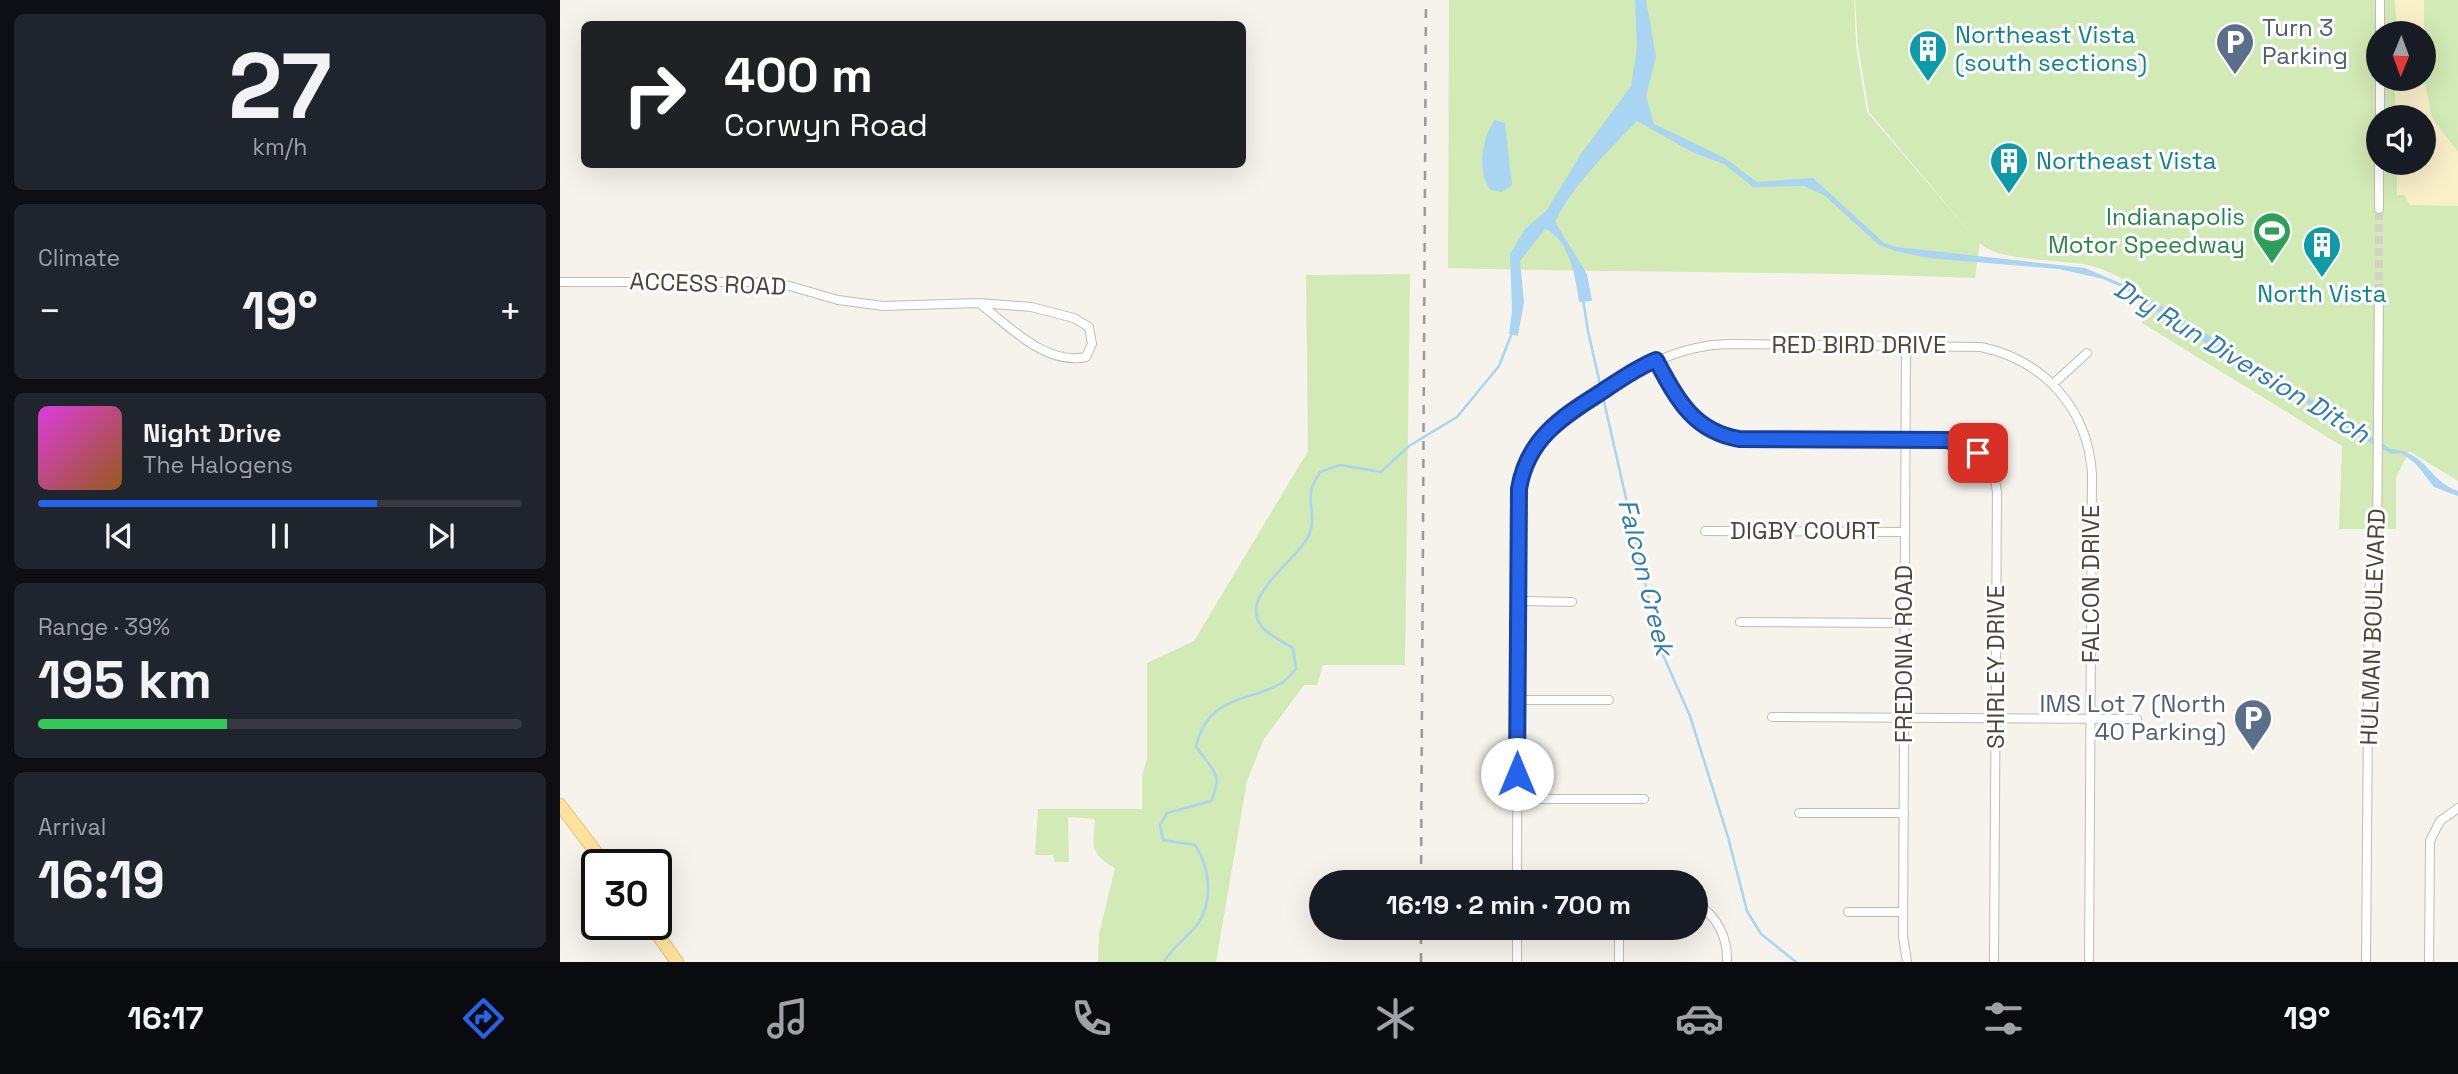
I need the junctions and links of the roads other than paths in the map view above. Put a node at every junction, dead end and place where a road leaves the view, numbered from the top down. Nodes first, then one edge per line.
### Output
1 (2380, 0) edge
2 (2380, 21) edge
3 (2379, 175) edge
4 (2379, 209) tunnel mouth
5 (560, 282) edge
6 (2379, 292) tunnel mouth
7 (979, 303) junction
8 (1906, 345) junction
9 (2087, 353) dead end
10 (1656, 360) junction
11 (2053, 384) junction
12 (1905, 440) junction
13 (1705, 531) dead end
14 (1905, 532) junction
15 (1518, 601) junction
16 (1572, 602) dead end
17 (1740, 622) dead end
18 (1905, 623) junction
19 (1517, 701) junction
20 (1609, 701) dead end
21 (1772, 717) dead end
22 (1904, 718) junction
23 (1996, 718) junction
24 (2091, 719) junction
25 (2137, 719) dead end
26 (1517, 799) junction
27 (1644, 799) dead end
28 (560, 805) edge
29 (2458, 808) edge
30 (1799, 813) dead end
31 (1904, 813) junction
32 (594, 849) edge
33 (1517, 870) edge
34 (1848, 912) dead end
35 (1903, 912) junction
36 (1708, 914) edge
37 (661, 940) edge
38 (1517, 940) edge
39 (1619, 940) edge
40 (677, 962) edge
41 (1517, 962) edge
42 (1619, 962) edge
43 (1727, 962) edge
44 (1908, 962) edge
45 (1994, 962) edge
46 (2089, 962) edge
47 (2367, 962) edge
48 (2429, 962) edge

1 - 2 street
3 - 4 street
5 - 7 street, ACCESS ROAD
6 - 47 street, HULMAN BOULEVARD
7 - 7 street, ACCESS ROAD
8 - 10 street, RED BIRD DRIVE
8 - 11 street, RED BIRD DRIVE
8 - 12 street, FREDONIA ROAD
9 - 11 street
10 - 12 street, SHIRLEY DRIVE
10 - 15 street, RED BIRD DRIVE
11 - 24 street, FALCON DRIVE
12 - 14 street, FREDONIA ROAD
12 - 23 street, SHIRLEY DRIVE
13 - 14 street, DIGBY COURT
14 - 18 street, FREDONIA ROAD
15 - 16 street
15 - 19 street, RED BIRD DRIVE
17 - 18 street
18 - 22 street, FREDONIA ROAD
19 - 20 street
19 - 26 street, RED BIRD DRIVE
21 - 22 street
22 - 23 street
22 - 31 street, FREDONIA ROAD
23 - 24 street
23 - 45 street, SHIRLEY DRIVE
24 - 25 street
24 - 46 street, FALCON DRIVE
26 - 27 street
26 - 33 street, RED BIRD DRIVE
28 - 32 main road
29 - 48 street
30 - 31 street
31 - 35 street, FREDONIA ROAD
34 - 35 street
35 - 44 street, FREDONIA ROAD
36 - 43 street
37 - 40 main road
38 - 41 street
39 - 42 street

